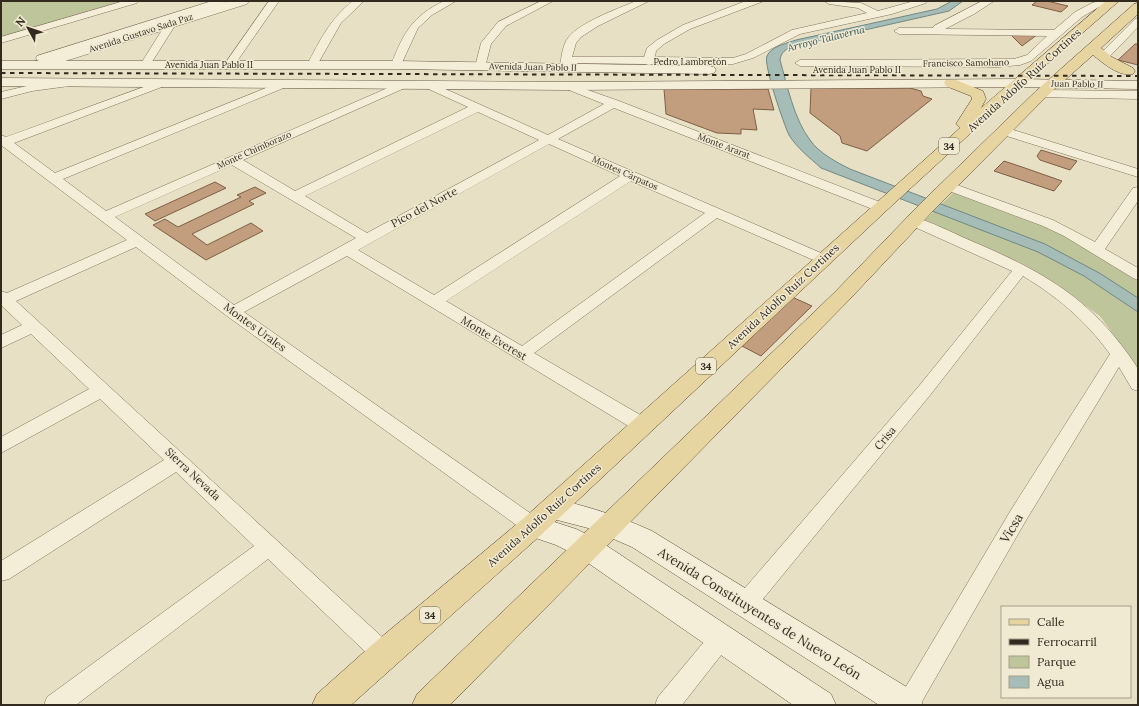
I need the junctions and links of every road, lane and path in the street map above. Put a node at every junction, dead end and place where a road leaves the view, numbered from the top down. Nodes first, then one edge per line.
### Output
1 (134, 1) edge
2 (222, 1) edge
3 (240, 1) edge
4 (274, 1) edge
5 (359, 1) edge
6 (451, 1) edge
7 (548, 1) edge
8 (644, 1) edge
9 (759, 1) edge
10 (828, 1) edge
11 (923, 1) edge
12 (989, 1) edge
13 (887, 2) edge
14 (1113, 2) edge
15 (913, 5) junction
16 (1138, 7) edge
17 (876, 14) junction
18 (1138, 21) edge
19 (171, 24) junction
20 (899, 31) dead end
21 (933, 31) junction
22 (1056, 33) junction
23 (1, 40) edge
24 (1096, 52) junction
25 (40, 62) junction
26 (648, 62) junction
27 (566, 64) junction
28 (1, 65) edge
29 (145, 65) junction
30 (229, 65) junction
31 (312, 65) junction
32 (396, 65) junction
33 (480, 67) junction
34 (1032, 70) junction
35 (1066, 70) junction
36 (1133, 71) edge
37 (798, 72) junction
38 (750, 77) junction
39 (1, 82) edge
40 (76, 82) junction
41 (163, 83) junction
42 (952, 83) junction
43 (1017, 83) junction
44 (282, 85) junction
45 (403, 85) junction
46 (428, 85) junction
47 (1138, 85) edge
48 (568, 86) junction
49 (1047, 89) junction
50 (1138, 95) edge
51 (1, 96) edge
52 (614, 103) junction
53 (476, 108) junction
54 (1004, 131) junction
55 (548, 139) junction
56 (3, 141) edge
57 (950, 145) junction
58 (232, 160) junction
59 (1138, 173) edge
60 (630, 176) junction
61 (53, 178) junction
62 (949, 186) junction
63 (1138, 191) edge
64 (295, 196) junction
65 (880, 206) junction
66 (715, 213) junction
67 (106, 216) junction
68 (914, 221) junction
69 (366, 238) junction
70 (138, 240) junction
71 (346, 249) junction
72 (1097, 250) junction
73 (823, 259) junction
74 (1020, 270) junction
75 (1138, 275) edge
76 (4, 298) edge
77 (434, 302) junction
78 (233, 312) junction
79 (33, 326) junction
80 (1, 342) edge
81 (522, 354) junction
82 (1119, 354) junction
83 (1138, 385) edge
84 (102, 390) junction
85 (642, 425) junction
86 (1, 446) edge
87 (178, 461) junction
88 (532, 515) junction
89 (612, 525) junction
90 (270, 546) junction
91 (588, 548) junction
92 (1, 572) edge
93 (746, 603) junction
94 (721, 638) junction
95 (384, 654) junction
96 (56, 705) edge
97 (328, 705) edge
98 (428, 705) edge
99 (666, 705) edge
100 (820, 705) edge
101 (907, 705) edge

1 - 23 street
2 - 25 street, Avenida Gustavo Sada Paz
3 - 19 main road, Avenida Gustavo Sada Paz
4 - 30 street
5 - 31 street
6 - 32 street
7 - 33 street
8 - 27 street
9 - 26 street
10 - 17 street
11 - 15 street, Pedro Lambretón
12 - 21 street
13 - 15 street
14 - 22 street, Francisco Samohano
14 - 34 main road, Avenida Adolfo Ruíz Cortines / 34
15 - 17 street, Pedro Lambretón
16 - 24 main road, Avenida Adolfo Ruíz Cortines / 34
17 - 26 street, Pedro Lambretón
18 - 24 street
19 - 25 main road, Avenida Gustavo Sada Paz
19 - 29 street
20 - 21 street
21 - 22 street
22 - 37 street, Francisco Samohano
24 - 35 main road, Avenida Adolfo Ruíz Cortines / 34
24 - 36 main road
25 - 28 main road, Avenida Juan Pablo II
25 - 29 main road, Avenida Juan Pablo II
26 - 27 street, Pedro Lambretón
27 - 33 main road, Avenida Juan Pablo II
27 - 38 main road, Avenida Juan Pablo II
29 - 30 main road, Avenida Juan Pablo II
30 - 31 main road, Avenida Juan Pablo II
31 - 32 main road, Avenida Juan Pablo II
32 - 33 main road, Avenida Juan Pablo II
34 - 35 main road, Avenida Juan Pablo II
34 - 37 main road, Avenida Juan Pablo II
34 - 43 main road, Avenida Adolfo Ruíz Cortines / 34
35 - 36 main road, Juan Pablo II
35 - 49 main road, Avenida Adolfo Ruíz Cortines / 34
37 - 38 main road, Avenida Juan Pablo II
37 - 42 main road, Avenida Juan Pablo II
38 - 48 main road, Avenida Juan Pablo II
39 - 40 main road, Avenida Juan Pablo II
40 - 41 main road, Avenida Juan Pablo II
40 - 51 street
41 - 44 main road, Avenida Juan Pablo II
41 - 56 street
42 - 43 main road, Avenida Juan Pablo II
42 - 57 main road
43 - 49 main road, Juan Pablo II
43 - 57 main road, Avenida Adolfo Ruíz Cortines / 34
44 - 45 main road, Avenida Juan Pablo II
44 - 61 street
45 - 46 main road, Avenida Juan Pablo II
45 - 58 street, Monte Chimborazo
46 - 48 main road, Avenida Juan Pablo II
46 - 53 street, Montes Cárpatos
47 - 49 main road, Juan Pablo II
48 - 52 street, Monte Ararat
49 - 50 main road
49 - 54 main road, Avenida Adolfo Ruíz Cortines / 34
52 - 55 street, Pico del Norte
52 - 65 street, Monte Ararat
53 - 55 street, Montes Cárpatos
53 - 64 street
54 - 59 street
54 - 62 main road, Avenida Adolfo Ruíz Cortines / 34
55 - 60 street, Montes Cárpatos
55 - 69 street, Pico del Norte
56 - 61 street, Montes Urales
57 - 65 main road, Avenida Adolfo Ruíz Cortines / 34
58 - 64 street
58 - 67 street, Monte Chimborazo
60 - 66 street, Montes Cárpatos
60 - 77 street
61 - 67 street, Montes Urales
62 - 68 main road, Avenida Adolfo Ruíz Cortines / 34
62 - 72 street
63 - 72 street
64 - 69 street
65 - 73 main road, Avenida Adolfo Ruíz Cortines / 34
66 - 73 street, Montes Cárpatos
66 - 81 street
67 - 70 street, Montes Urales
68 - 74 street
68 - 89 main road, Avenida Adolfo Ruíz Cortines / 34
69 - 71 street, Pico del Norte
70 - 76 street
70 - 78 street, Montes Urales
71 - 77 street, Monte Everest
71 - 78 street, Pico del Norte
72 - 75 street
73 - 85 main road, Avenida Adolfo Ruíz Cortines / 34
74 - 82 street
74 - 93 street, Crisa
76 - 79 street, Sierra Nevada
77 - 81 street, Monte Everest
78 - 88 street, Montes Urales
79 - 80 street
79 - 84 street, Sierra Nevada
81 - 85 street, Monte Everest
82 - 83 street
82 - 101 street, Vicsa
84 - 86 street
84 - 87 street, Sierra Nevada
85 - 88 main road, Avenida Adolfo Ruíz Cortines / 34
87 - 90 street, Sierra Nevada
87 - 92 street
88 - 89 main road, Avenida Constituyentes de Nuevo León
88 - 91 main road
88 - 95 main road, Avenida Adolfo Ruíz Cortines / 34
89 - 91 main road, Avenida Adolfo Ruíz Cortines / 34
89 - 93 main road, Avenida Constituyentes de Nuevo León
90 - 95 street, Sierra Nevada
90 - 96 street
91 - 94 main road
91 - 98 main road, Avenida Adolfo Ruíz Cortines / 34
93 - 101 main road, Avenida Constituyentes de Nuevo León
94 - 99 street
94 - 100 main road
95 - 97 main road, Avenida Adolfo Ruíz Cortines / 34

